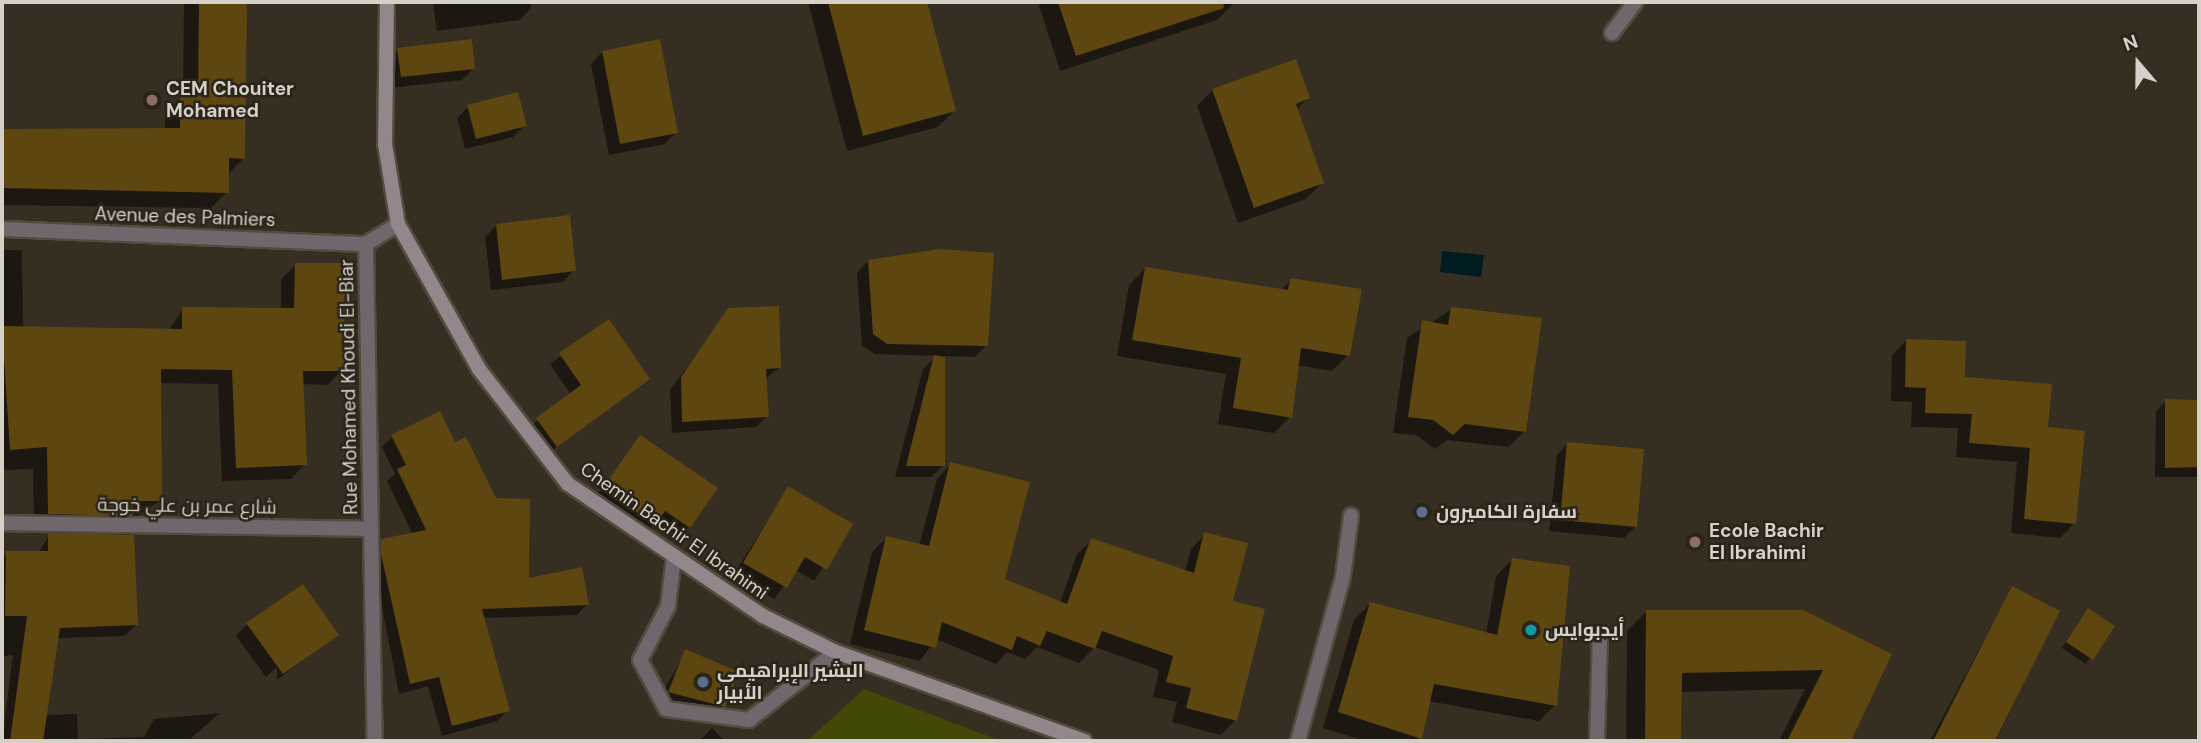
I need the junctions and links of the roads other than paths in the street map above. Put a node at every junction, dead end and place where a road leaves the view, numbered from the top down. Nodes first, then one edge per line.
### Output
1 (387, 2) edge
2 (1635, 2) edge
3 (1612, 33) dead end
4 (398, 223) junction
5 (2, 229) edge
6 (366, 244) junction
7 (1351, 516) dead end
8 (2, 523) edge
9 (371, 529) junction
10 (674, 556) junction
11 (1600, 636) dead end
12 (836, 652) junction
13 (375, 741) edge
14 (1085, 741) edge
15 (1298, 741) edge
16 (1597, 741) edge

1 - 4 main road, Chemin Bachir El Ibrahimi
2 - 3 street
4 - 6 street
4 - 10 main road, Chemin Bachir El Ibrahimi
5 - 6 street, Avenue des Palmiers
6 - 9 street, Rue Mohamed Khoudi El-Biar
7 - 15 street
8 - 9 street, شارع عمر بن علي خوجة
9 - 13 street, Rue Mohamed Khoudi El-Biar
10 - 12 main road, Chemin Bachir El Ibrahimi
10 - 12 street
11 - 16 street
12 - 14 main road, Chemin Bachir El Ibrahimi

